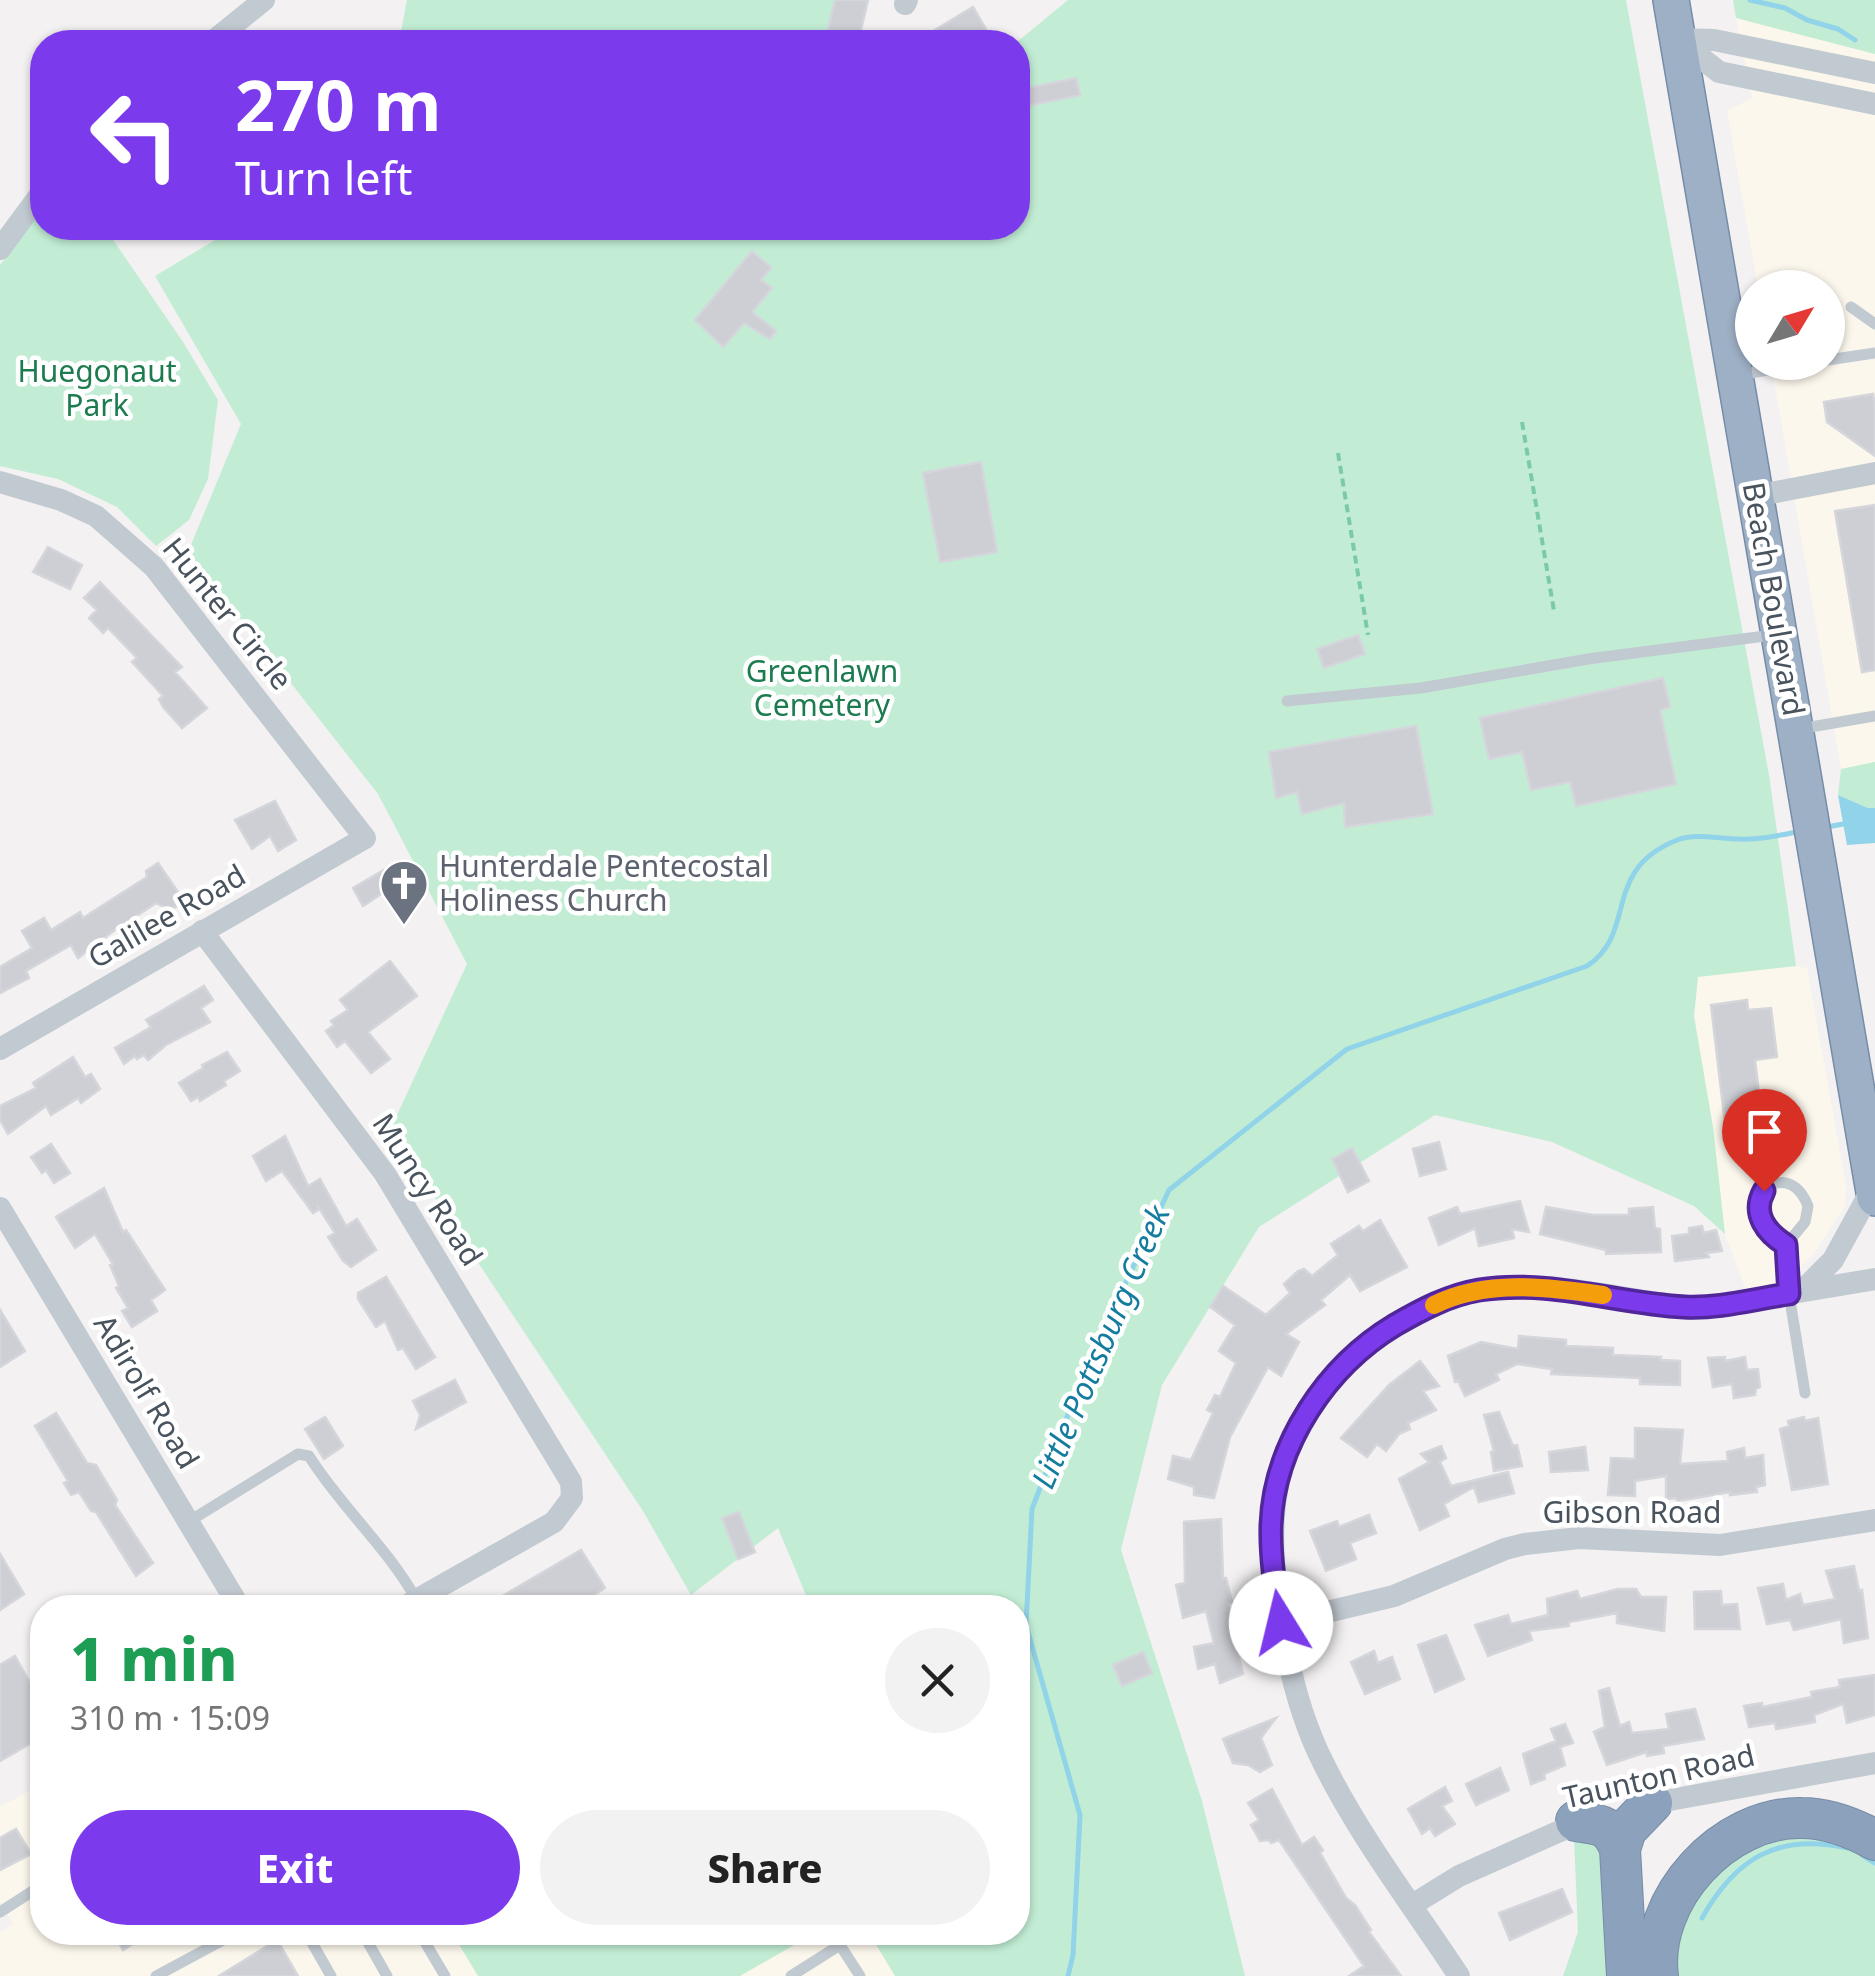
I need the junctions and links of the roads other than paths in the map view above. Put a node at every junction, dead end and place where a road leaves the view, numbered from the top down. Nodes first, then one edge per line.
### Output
1 (264, 0) edge
2 (1670, 0) edge
3 (227, 30) edge
4 (1677, 39) junction
5 (1875, 73) edge
6 (1875, 104) edge
7 (30, 208) edge
8 (0, 249) edge
9 (1851, 306) dead end
10 (1875, 324) edge
11 (1875, 352) edge
12 (1845, 357) edge
13 (1735, 376) edge
14 (1736, 380) edge
15 (1875, 473) edge
16 (0, 482) edge
17 (1756, 496) junction
18 (1779, 634) junction
19 (1286, 701) dead end
20 (1875, 716) edge
21 (1795, 730) junction
22 (365, 838) joint
23 (202, 931) junction
24 (0, 1048) edge
25 (1874, 1192) edge
26 (0, 1208) edge
27 (1786, 1245) junction
28 (1875, 1278) edge
29 (1795, 1293) junction
30 (1805, 1392) dead end
31 (1875, 1520) edge
32 (188, 1522) junction
33 (232, 1595) edge
34 (407, 1595) edge
35 (425, 1595) edge
36 (1281, 1623) junction
37 (1875, 1764) edge
38 (1652, 1803) junction
39 (1576, 1821) junction
40 (1875, 1840) edge
41 (1620, 1849) junction
42 (30, 1893) edge
43 (1412, 1904) junction
44 (0, 1912) edge
45 (213, 1945) edge
46 (314, 1945) edge
47 (370, 1945) edge
48 (427, 1945) edge
49 (156, 1976) edge
50 (331, 1976) edge
51 (388, 1976) edge
52 (445, 1976) edge
53 (790, 1976) edge
54 (860, 1976) edge
55 (1459, 1976) edge
56 (1627, 1976) edge
57 (1658, 1976) edge

1 - 3 street
2 - 4 highway, Beach Boulevard
4 - 5 street
4 - 6 street
4 - 13 highway, Beach Boulevard
7 - 8 street
9 - 10 lane
11 - 12 lane
14 - 17 highway, Beach Boulevard
15 - 17 street
16 - 22 street, Hunter Circle
17 - 18 highway, Beach Boulevard
18 - 19 lane
18 - 21 highway, Beach Boulevard
20 - 21 lane
21 - 25 highway, Beach Boulevard
22 - 23 street, Galilee Road
23 - 24 street, Galilee Road
23 - 35 street, Muncy Road
25 - 29 street
26 - 32 street, Adirolf Road
27 - 27 lane
27 - 29 lane
28 - 29 street
29 - 30 lane
29 - 36 street
31 - 36 street, Gibson Road
32 - 33 street, Adirolf Road
32 - 34 lane
36 - 43 street
37 - 38 street, Taunton Road
38 - 39 street, Taunton Road
38 - 41 highway
39 - 41 highway
39 - 43 street, Taunton Road
40 - 57 highway
41 - 56 highway
42 - 44 lane
43 - 55 street
45 - 49 lane
46 - 50 lane
47 - 51 lane
48 - 52 lane
53 - 54 lane

